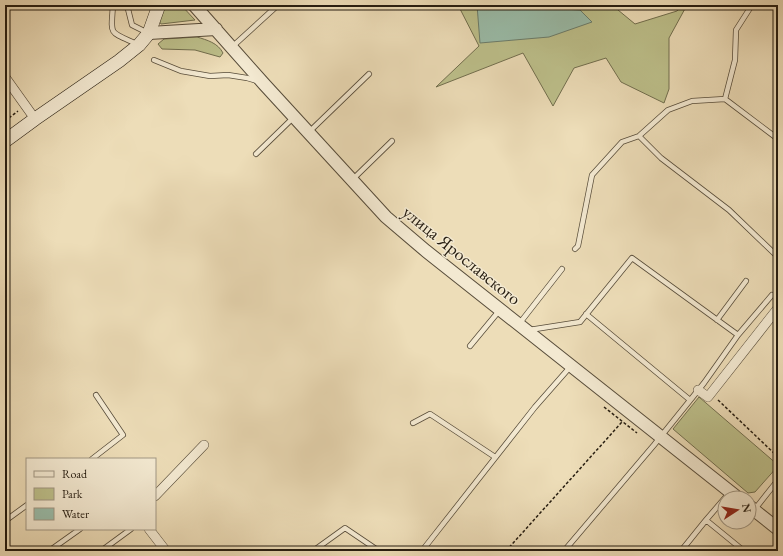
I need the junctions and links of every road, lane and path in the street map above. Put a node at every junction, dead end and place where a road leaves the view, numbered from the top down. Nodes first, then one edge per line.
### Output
1 (113, 5) edge
2 (127, 5) edge
3 (159, 5) edge
4 (194, 5) edge
5 (278, 5) edge
6 (752, 5) edge
7 (216, 29) junction
8 (149, 34) junction
9 (139, 45) junction
10 (232, 47) junction
11 (154, 60) dead end
12 (369, 74) dead end
13 (5, 77) edge
14 (264, 84) junction
15 (725, 99) junction
16 (20, 109) dead end
17 (294, 117) junction
18 (35, 118) junction
19 (5, 121) edge
20 (309, 132) junction
21 (639, 136) junction
22 (778, 139) edge
23 (5, 141) edge
24 (392, 141) dead end
25 (256, 154) dead end
26 (352, 180) junction
27 (575, 249) dead end
28 (778, 257) edge
29 (562, 269) dead end
30 (746, 281) dead end
31 (772, 295) dead end
32 (778, 308) edge
33 (500, 309) junction
34 (586, 314) junction
35 (717, 320) junction
36 (523, 327) junction
37 (738, 335) junction
38 (470, 346) dead end
39 (571, 366) junction
40 (698, 390) junction
41 (711, 393) junction
42 (96, 395) dead end
43 (690, 400) junction
44 (622, 422) dead end
45 (413, 423) dead end
46 (661, 436) junction
47 (204, 445) dead end
48 (495, 457) junction
49 (778, 457) edge
50 (95, 458) edge
51 (778, 480) edge
52 (728, 490) edge
53 (156, 495) edge
54 (757, 502) edge
55 (26, 506) edge
56 (717, 510) edge
57 (757, 513) edge
58 (706, 520) junction
59 (5, 521) edge
60 (778, 529) edge
61 (79, 530) edge
62 (130, 530) edge
63 (150, 530) edge
64 (424, 547) dead end
65 (375, 550) edge
66 (49, 551) edge
67 (101, 551) edge
68 (166, 551) edge
69 (313, 551) edge
70 (506, 551) edge
71 (564, 551) edge
72 (681, 551) edge
73 (744, 551) edge

1 - 9 lane
2 - 8 lane
3 - 8 main road
4 - 7 street, улица Ярославского
5 - 10 lane
6 - 15 lane
7 - 8 street
7 - 10 street, улица Ярославского
8 - 9 main road
9 - 18 main road
10 - 14 street, улица Ярославского
11 - 14 lane
12 - 20 lane
13 - 18 street
14 - 17 street, улица Ярославского
15 - 21 lane
15 - 22 lane
16 - 19 path
17 - 20 street, улица Ярославского
17 - 25 lane
18 - 23 main road
20 - 26 street, улица Ярославского
21 - 27 lane
21 - 28 lane
24 - 26 lane
26 - 33 street, улица Ярославского
29 - 36 lane
30 - 35 lane
31 - 37 lane
32 - 41 street
33 - 36 street, улица Ярославского
33 - 38 lane
34 - 35 lane
34 - 36 lane
34 - 43 lane
35 - 37 lane
36 - 39 street, улица Ярославского
37 - 40 lane
39 - 46 street, улица Ярославского
39 - 48 lane
40 - 41 street
40 - 43 lane
41 - 49 path
42 - 50 lane
43 - 46 lane
44 - 70 path
45 - 48 lane
46 - 52 street, улица Ярославского
46 - 71 lane
47 - 53 street
48 - 64 lane
51 - 54 lane
55 - 59 lane
56 - 58 lane
57 - 60 street
58 - 72 lane
58 - 73 lane
61 - 66 lane
62 - 67 lane
63 - 68 street
65 - 69 lane

